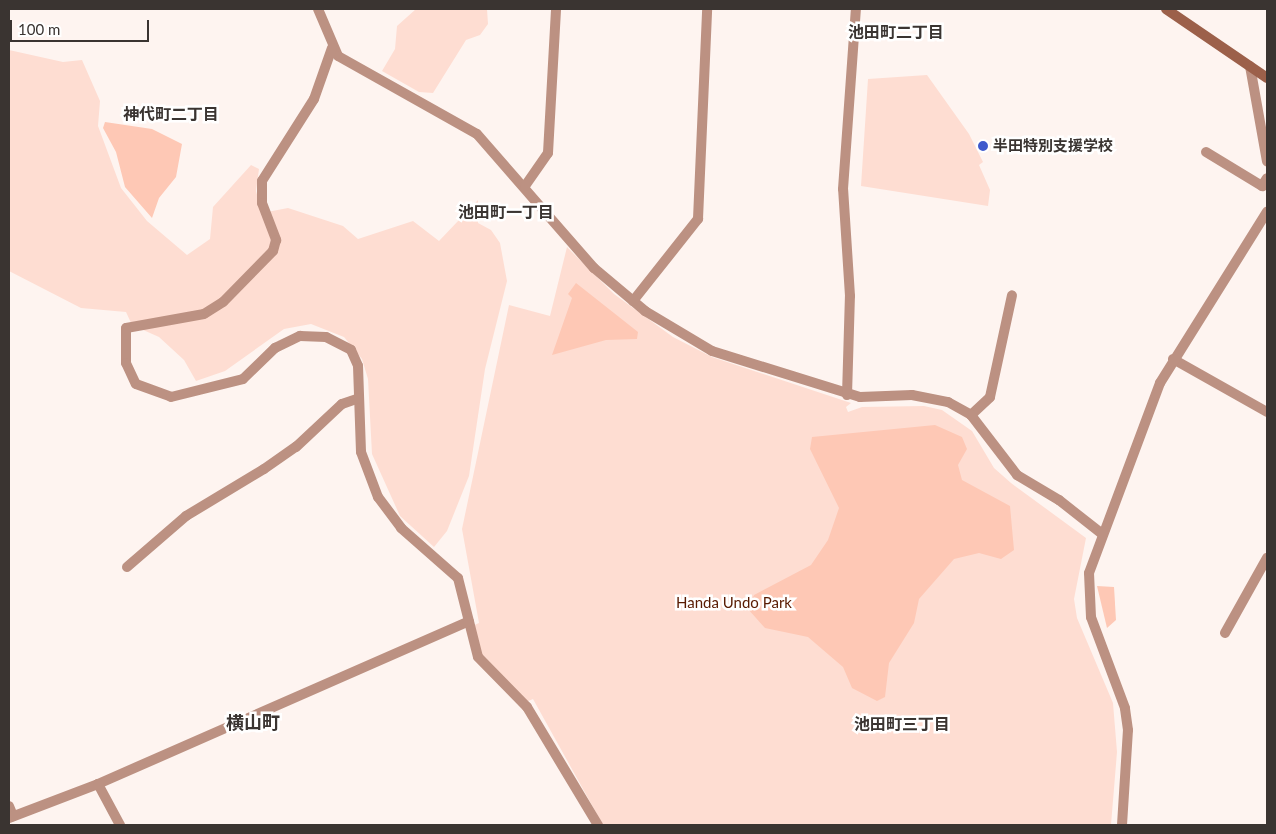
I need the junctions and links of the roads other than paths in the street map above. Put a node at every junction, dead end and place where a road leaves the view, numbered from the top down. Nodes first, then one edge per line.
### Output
1 (318, 9) edge
2 (556, 9) edge
3 (707, 9) edge
4 (856, 9) edge
5 (1166, 9) edge
6 (332, 48) junction
7 (1250, 66) junction
8 (1267, 78) edge
9 (1206, 152) dead end
10 (1267, 160) edge
11 (1267, 178) edge
12 (525, 186) junction
13 (1267, 212) edge
14 (1012, 295) dead end
15 (633, 301) junction
16 (1173, 358) junction
17 (847, 395) junction
18 (358, 398) junction
19 (1267, 412) edge
20 (971, 415) junction
21 (1101, 534) junction
22 (1267, 558) edge
23 (127, 567) dead end
24 (469, 621) junction
25 (1225, 633) dead end
26 (98, 784) junction
27 (9, 806) edge
28 (11, 817) edge
29 (120, 825) edge
30 (598, 825) edge
31 (1122, 825) edge

1 - 6 street
2 - 12 street
3 - 15 street
4 - 17 street
5 - 7 main road
6 - 12 street
6 - 18 street
7 - 8 main road
7 - 10 street
9 - 11 street
12 - 15 street
13 - 16 street
14 - 20 street
15 - 17 street
16 - 19 street
16 - 21 street
17 - 20 street
18 - 23 street
18 - 24 street
20 - 21 street
21 - 31 street
22 - 25 street
24 - 26 street
24 - 30 street
26 - 28 street
26 - 29 street
27 - 28 street

